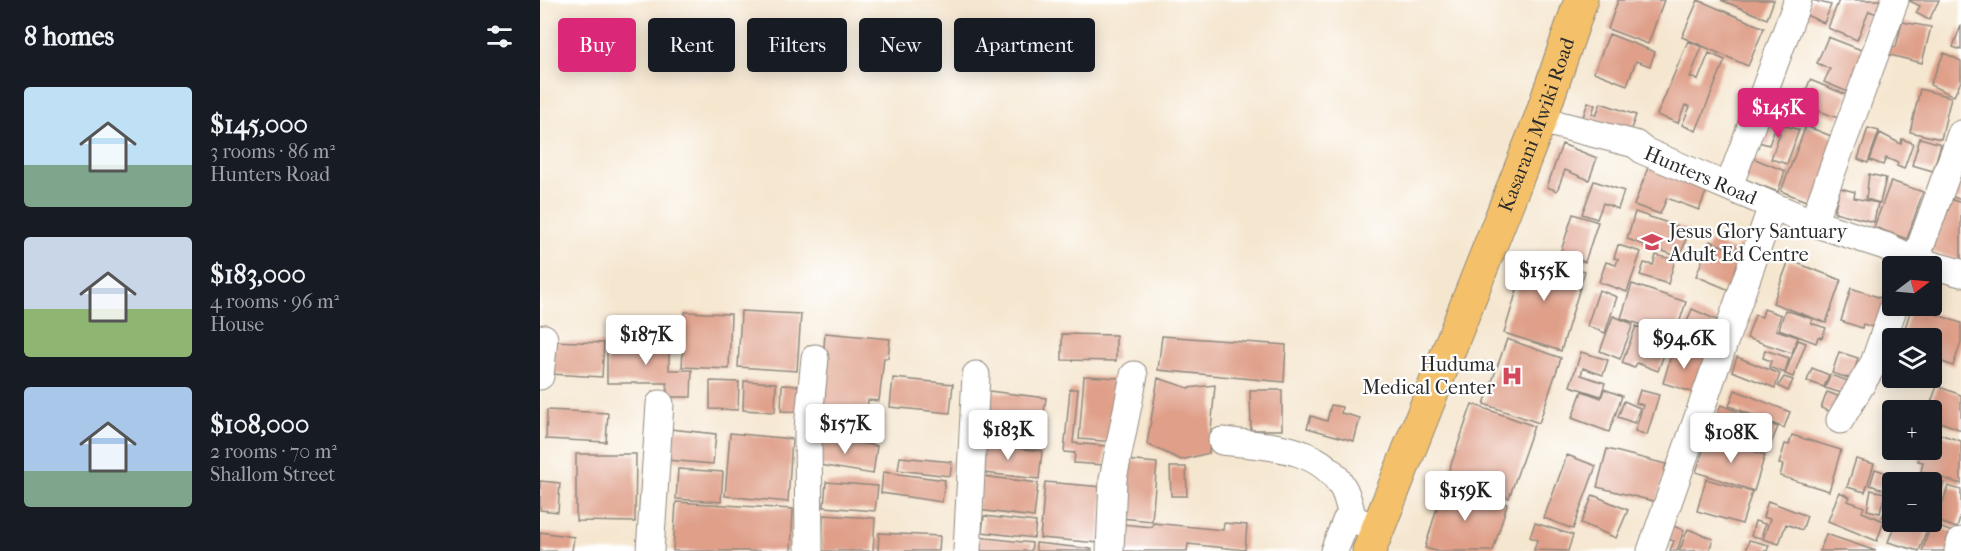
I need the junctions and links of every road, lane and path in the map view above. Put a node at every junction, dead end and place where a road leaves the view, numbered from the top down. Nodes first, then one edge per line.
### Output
1 (1581, 0) edge
2 (1798, 0) edge
3 (1895, 0) edge
4 (1540, 120) junction
5 (1961, 134) edge
6 (1729, 186) junction
7 (1772, 206) junction
8 (1813, 223) junction
9 (1901, 256) edge
10 (1918, 256) edge
11 (1942, 269) edge
12 (1961, 273) edge
13 (1890, 316) edge
14 (544, 338) dead end
15 (815, 358) dead end
16 (976, 375) dead end
17 (1134, 375) dead end
18 (540, 376) edge
19 (660, 404) dead end
20 (1840, 420) dead end
21 (1222, 441) dead end
22 (1366, 533) edge
23 (1961, 542) edge
24 (650, 551) edge
25 (809, 551) edge
26 (967, 551) edge
27 (1110, 551) edge
28 (1334, 551) edge
29 (1651, 551) edge
30 (1958, 551) edge

1 - 4 main road, Kasarani Mwiki Road
2 - 6 street
3 - 8 street
4 - 6 street, Hunters Road
4 - 22 main road, Kasarani Mwiki Road
5 - 10 street
6 - 7 street, Hunters Road
7 - 8 street, Hunters Road
7 - 29 street
8 - 9 street, Hunters Road
11 - 12 street, Hunters Road
13 - 20 street
14 - 18 street
15 - 25 street
16 - 26 street
17 - 27 street
19 - 24 street
21 - 22 street
22 - 28 street
23 - 30 street

